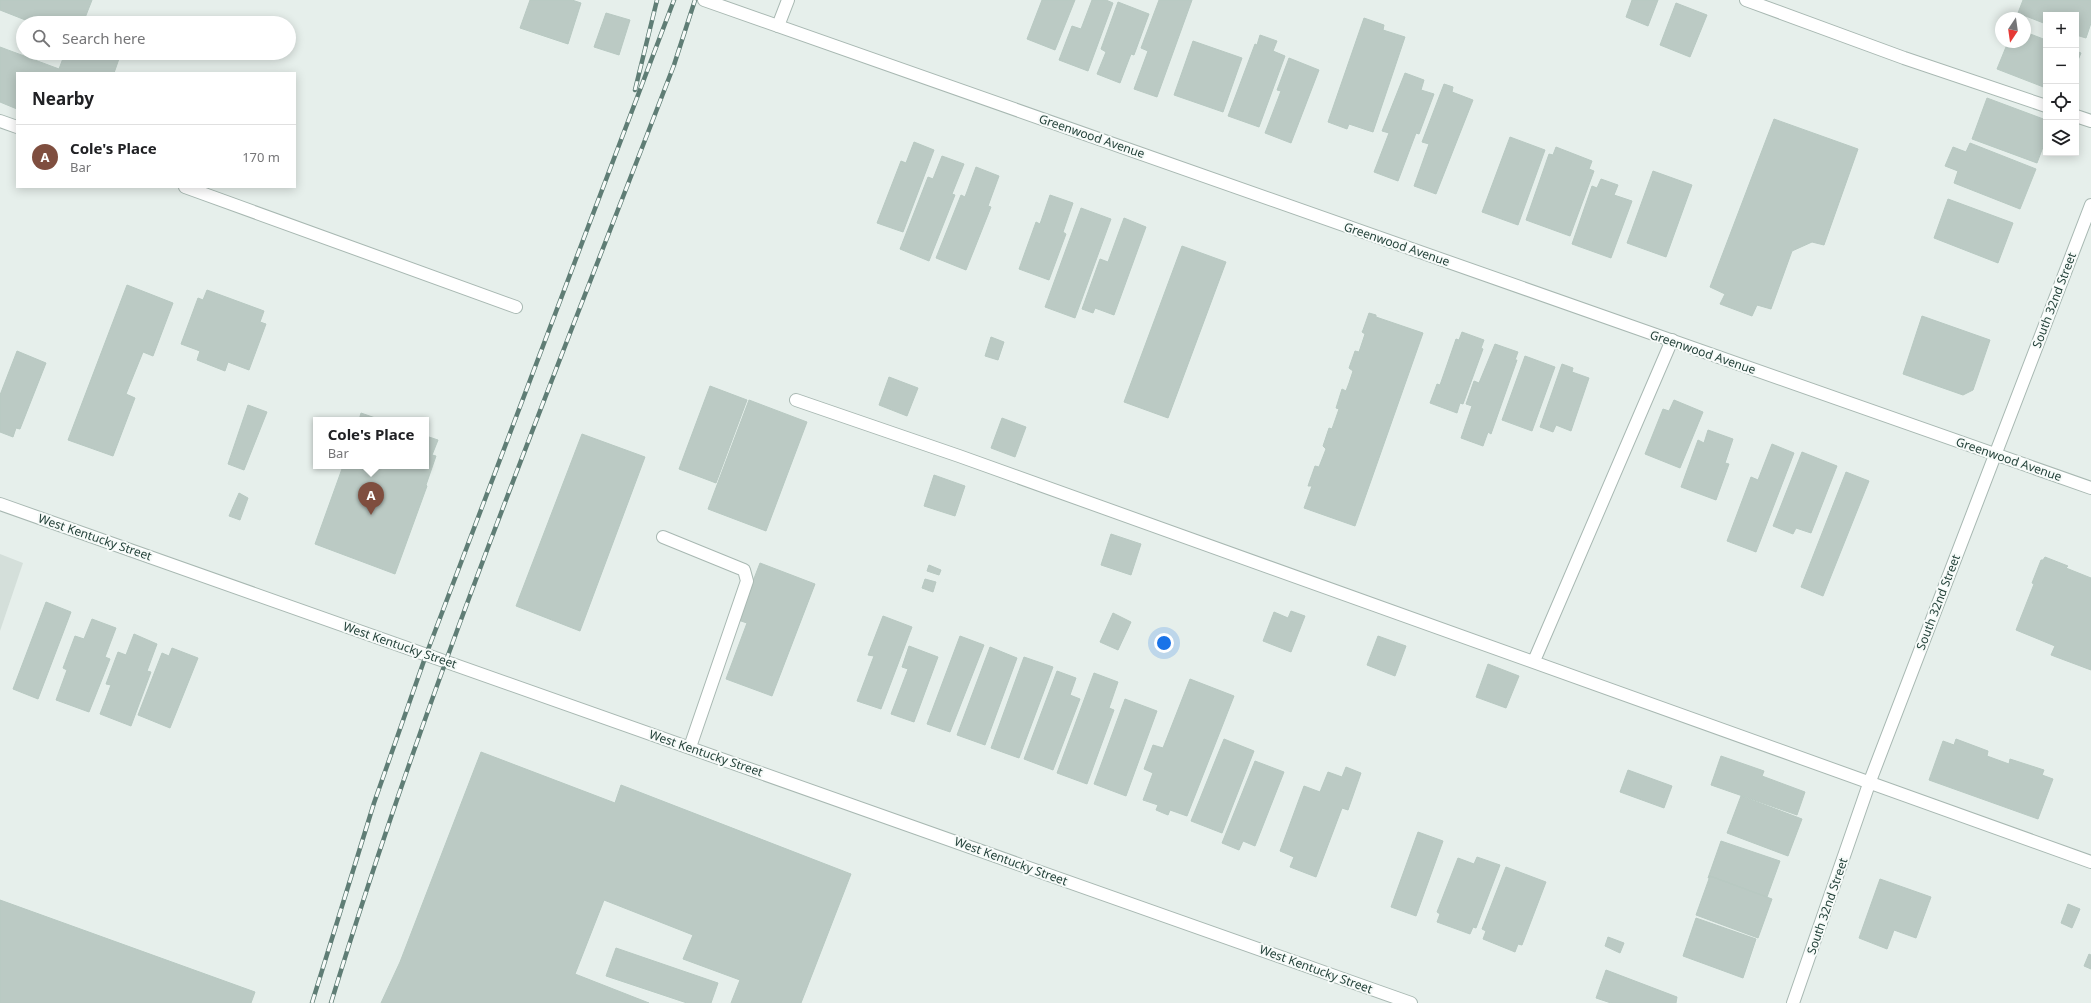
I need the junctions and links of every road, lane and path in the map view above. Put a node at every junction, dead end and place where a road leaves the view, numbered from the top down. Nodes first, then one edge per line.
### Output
1 (704, 0) edge
2 (788, 0) edge
3 (1746, 0) edge
4 (778, 26) junction
5 (2043, 105) edge
6 (2079, 117) edge
7 (0, 121) edge
8 (2091, 121) edge
9 (16, 128) edge
10 (188, 188) edge
11 (2091, 205) edge
12 (516, 307) dead end
13 (1672, 340) junction
14 (796, 400) dead end
15 (1995, 454) junction
16 (2091, 488) edge
17 (0, 504) edge
18 (663, 537) dead end
19 (1534, 662) junction
20 (690, 747) junction
21 (1870, 781) junction
22 (2091, 862) edge
23 (1411, 1003) edge
24 (1793, 1003) edge

1 - 4 street, Greenwood Avenue
2 - 4 street
3 - 5 street
4 - 13 street, Greenwood Avenue
6 - 8 street
7 - 9 street
10 - 12 street
11 - 15 street, South 32nd Street
13 - 15 street, Greenwood Avenue
13 - 19 street
14 - 19 street
15 - 16 street, Greenwood Avenue
15 - 21 street, South 32nd Street
17 - 20 street, West Kentucky Street
18 - 20 street
19 - 21 street
20 - 23 street, West Kentucky Street
21 - 22 street
21 - 24 street, South 32nd Street

